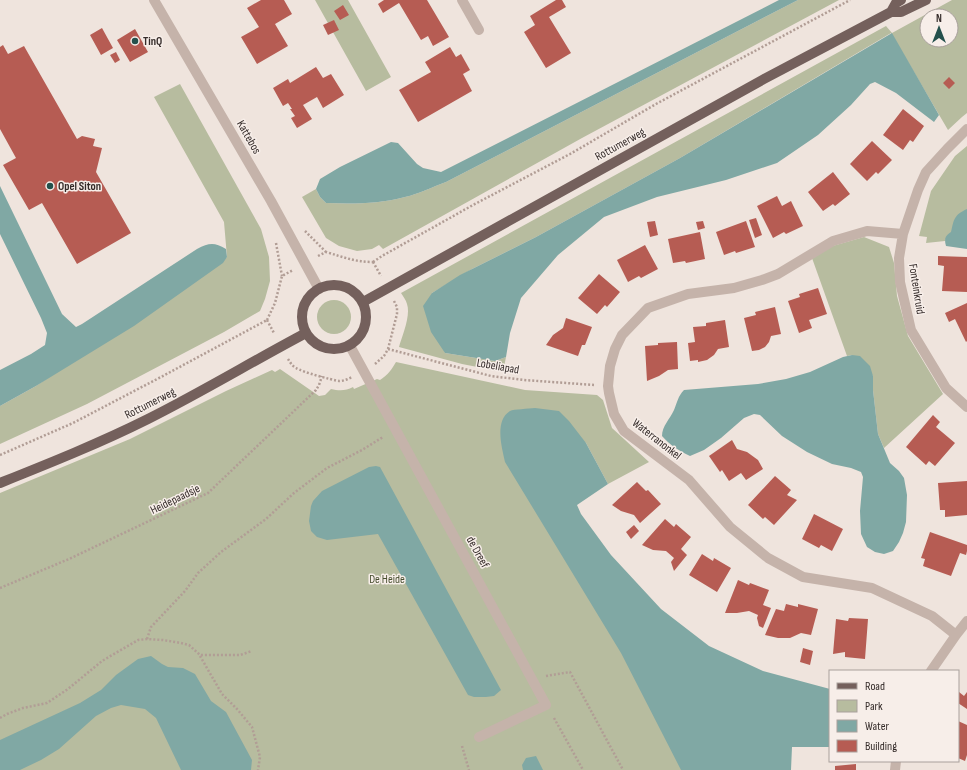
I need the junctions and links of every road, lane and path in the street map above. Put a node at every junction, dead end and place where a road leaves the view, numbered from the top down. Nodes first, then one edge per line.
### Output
1 (154, 0) edge
2 (462, 0) edge
3 (850, 0) edge
4 (901, 0) edge
5 (926, 0) edge
6 (890, 12) junction
7 (480, 30) dead end
8 (967, 128) edge
9 (903, 234) junction
10 (274, 238) dead end
11 (314, 259) dead end
12 (373, 262) junction
13 (296, 268) dead end
14 (282, 276) junction
15 (383, 280) dead end
16 (319, 289) junction
17 (392, 297) dead end
18 (363, 302) junction
19 (267, 320) junction
20 (306, 333) junction
21 (276, 337) dead end
22 (350, 346) junction
23 (388, 349) junction
24 (286, 356) dead end
25 (374, 364) dead end
26 (322, 376) junction
27 (355, 376) dead end
28 (608, 386) junction
29 (967, 407) edge
30 (396, 430) junction
31 (0, 455) edge
32 (0, 483) edge
33 (0, 588) edge
34 (967, 621) edge
35 (956, 634) junction
36 (147, 639) junction
37 (252, 651) dead end
38 (200, 655) junction
39 (932, 670) edge
40 (532, 676) junction
41 (546, 705) junction
42 (0, 718) edge
43 (479, 737) dead end
44 (462, 746) dead end
45 (258, 770) edge
46 (469, 770) edge
47 (583, 770) edge
48 (623, 770) edge

1 - 16 street, Kattebos
2 - 7 street
3 - 12 path, Rottumerweg
4 - 6 main road, Rottumerweg
5 - 6 main road, Rottumerweg
6 - 18 main road, Rottumerweg
8 - 9 street, Fonteinkruid
9 - 28 street, Waterranonkel
9 - 29 street, Fonteinkruid
10 - 14 path
11 - 12 path
12 - 15 path
13 - 14 path
14 - 19 path
16 - 18 main road
16 - 20 main road
17 - 23 path
18 - 22 main road
19 - 21 path
19 - 31 path, Rottumerweg
20 - 22 main road
20 - 32 main road, Rottumerweg
22 - 30 street, de Dreef
23 - 25 path
23 - 28 path, Lobeliapad
24 - 26 path
26 - 27 path
26 - 33 path, Heidepaadsje
28 - 35 street, Waterranonkel
30 - 36 path
30 - 40 street, de Dreef
34 - 35 street
35 - 39 street
36 - 38 path
36 - 42 path
37 - 38 path
38 - 45 path
40 - 41 street, de Dreef
40 - 48 path
41 - 43 street
41 - 47 path
44 - 46 path

